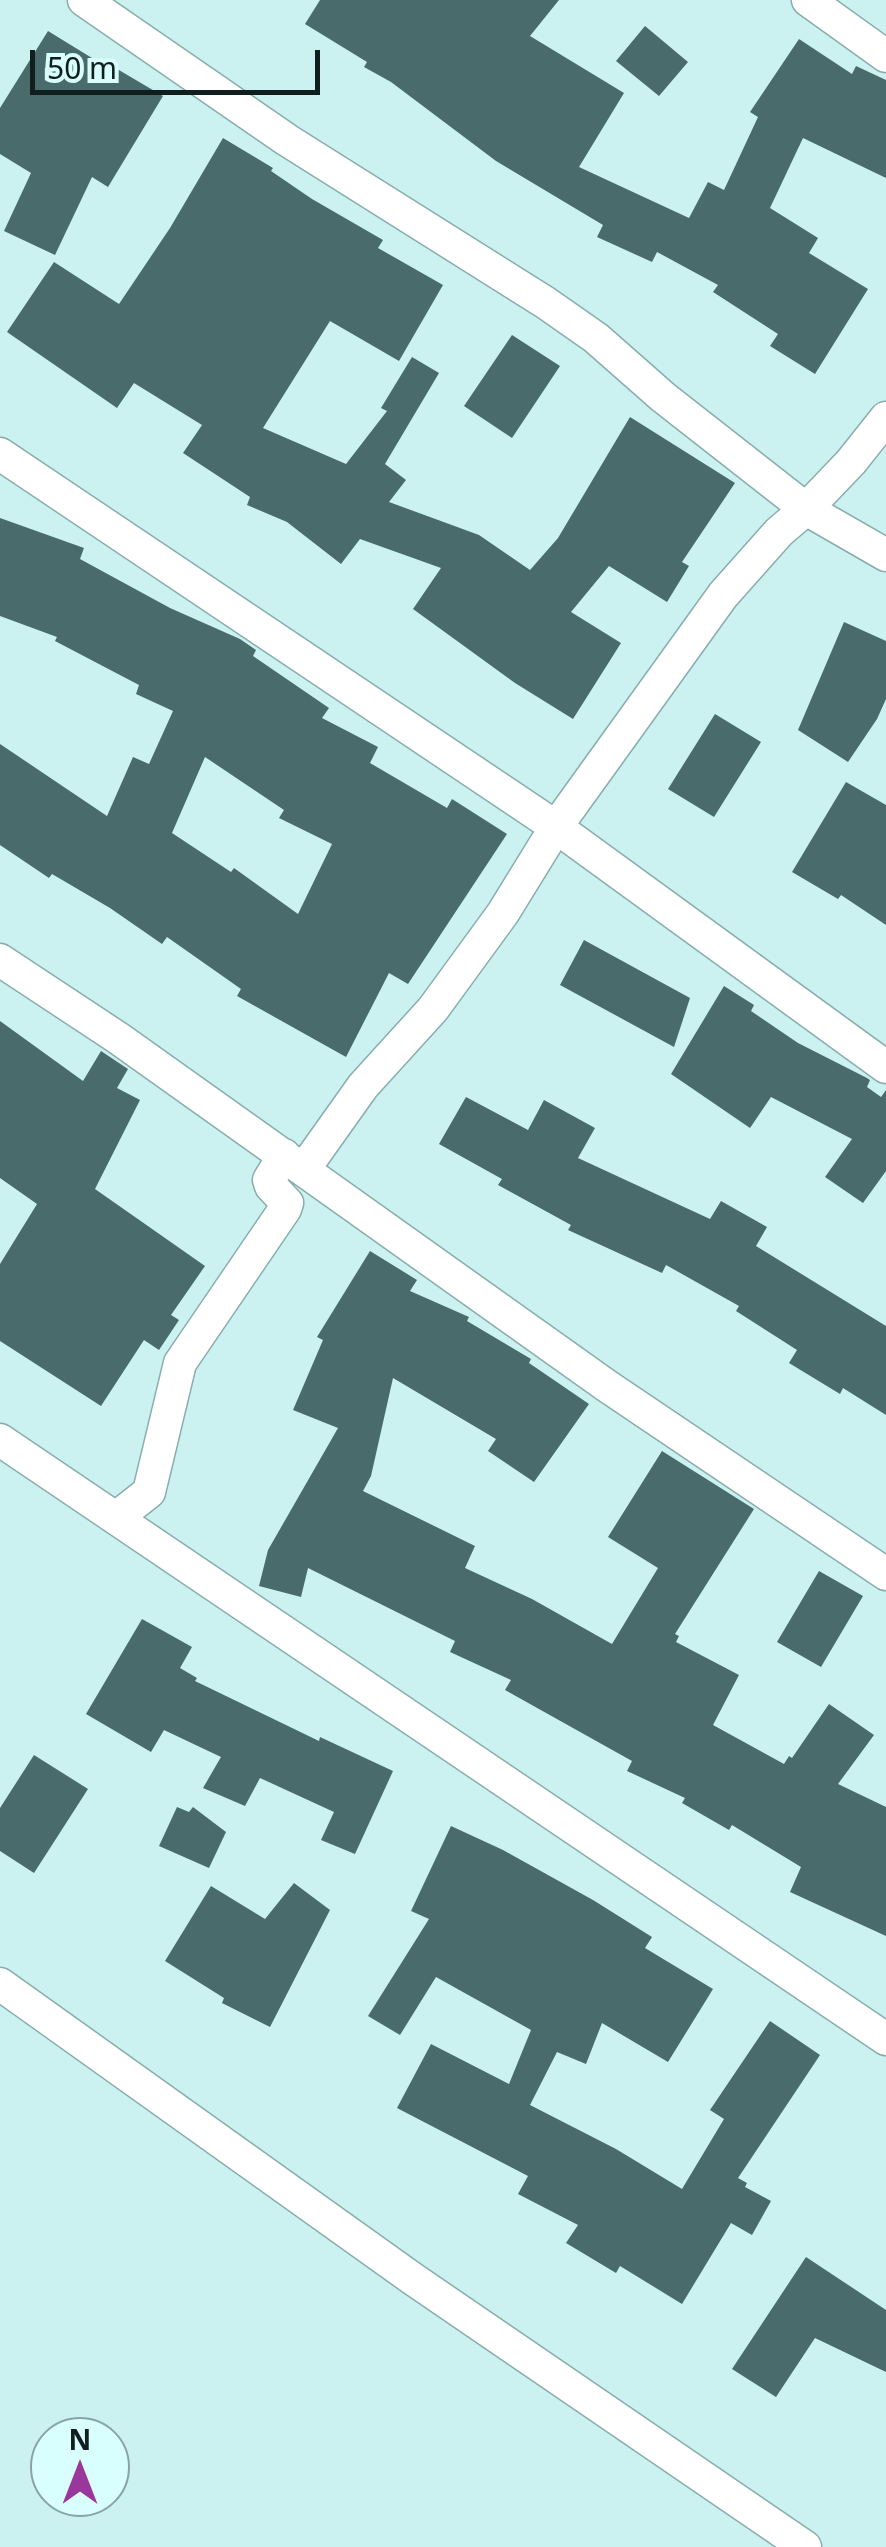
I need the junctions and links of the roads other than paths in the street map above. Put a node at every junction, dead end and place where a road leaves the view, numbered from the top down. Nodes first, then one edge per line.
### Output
1 (84, 0) edge
2 (808, 0) edge
3 (886, 56) edge
4 (886, 418) edge
5 (0, 454) edge
6 (806, 509) junction
7 (886, 555) edge
8 (556, 827) junction
9 (0, 960) edge
10 (886, 1067) edge
11 (294, 1162) junction
12 (0, 1440) edge
13 (116, 1518) junction
14 (886, 1574) edge
15 (0, 1984) edge
16 (886, 2038) edge
17 (805, 2547) edge

1 - 6 street
2 - 3 street
4 - 6 street
5 - 8 street
6 - 7 street
6 - 8 street
8 - 10 street
8 - 11 street
9 - 11 street
11 - 13 street
11 - 14 street
12 - 13 street
13 - 16 street
15 - 17 street

